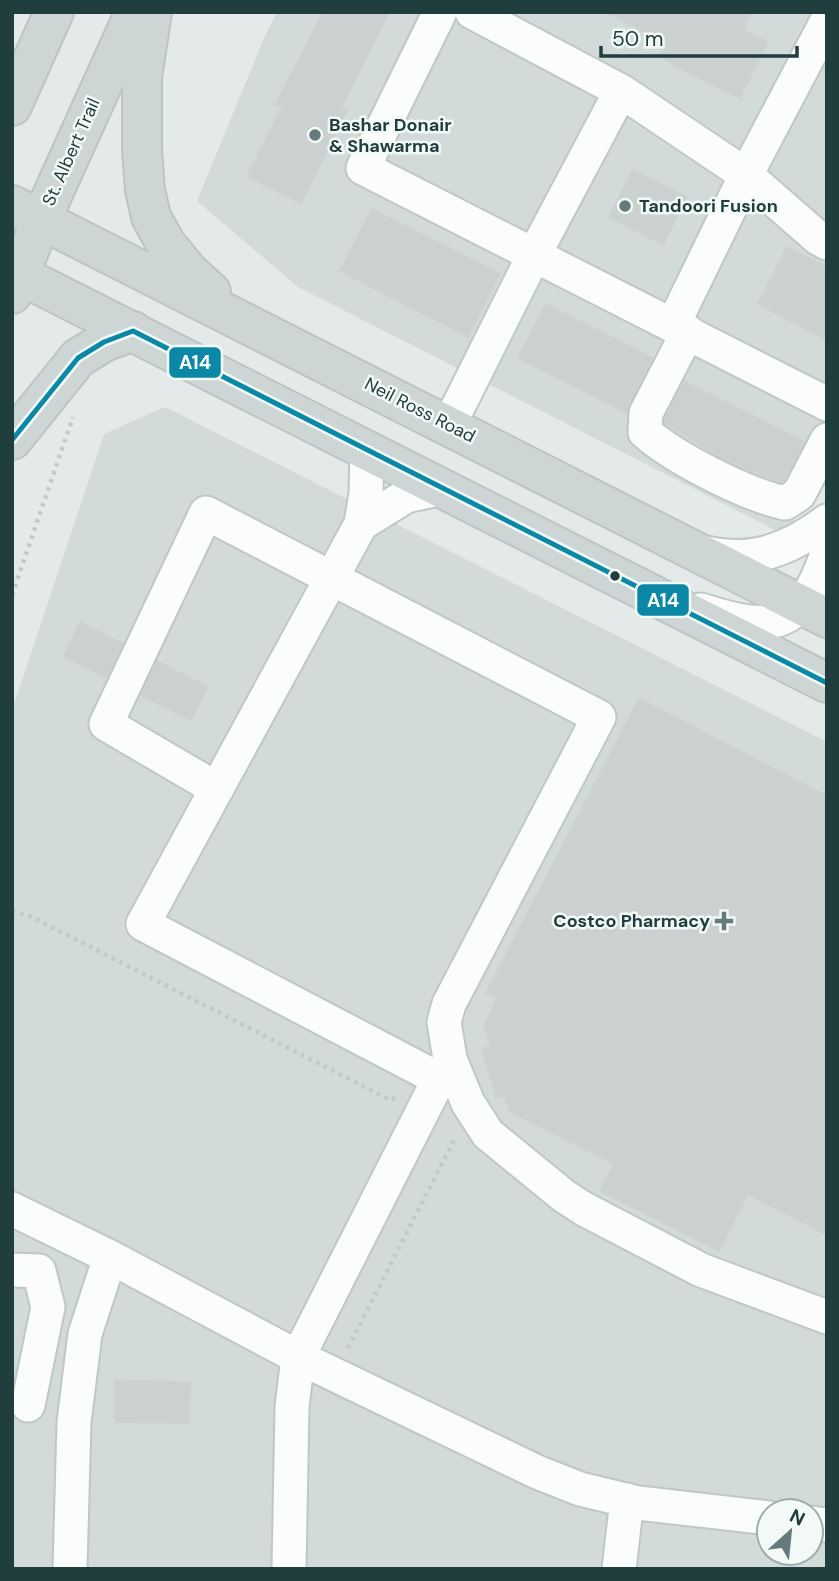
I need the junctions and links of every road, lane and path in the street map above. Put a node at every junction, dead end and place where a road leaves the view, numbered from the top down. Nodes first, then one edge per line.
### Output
1 (54, 12) edge
2 (135, 12) edge
3 (152, 12) edge
4 (440, 12) edge
5 (472, 12) edge
6 (827, 21) edge
7 (621, 91) junction
8 (12, 106) edge
9 (746, 174) junction
10 (27, 211) edge
11 (827, 243) edge
12 (534, 254) junction
13 (15, 280) edge
14 (241, 319) junction
15 (680, 329) junction
16 (133, 331) junction
17 (827, 404) edge
18 (71, 407) dead end
19 (449, 425) junction
20 (12, 440) edge
21 (827, 440) edge
22 (367, 449) junction
23 (443, 488) junction
24 (827, 521) edge
25 (361, 524) junction
26 (681, 543) junction
27 (827, 554) edge
28 (617, 576) junction
29 (332, 577) junction
30 (12, 595) edge
31 (815, 612) edge
32 (827, 683) edge
33 (217, 789) junction
34 (12, 911) edge
35 (443, 1078) junction
36 (470, 1107) junction
37 (12, 1209) edge
38 (110, 1257) junction
39 (12, 1270) edge
40 (827, 1317) edge
41 (347, 1352) dead end
42 (298, 1357) junction
43 (28, 1405) dead end
44 (627, 1500) junction
45 (755, 1516) edge
46 (70, 1569) edge
47 (289, 1569) edge
48 (619, 1569) edge

1 - 8 main road
2 - 10 main road, St. Albert Trail
3 - 14 main road
4 - 12 lane
5 - 7 lane
6 - 9 lane
7 - 9 lane
7 - 12 lane
9 - 11 lane
9 - 15 lane
10 - 13 main road, St. Albert Trail
10 - 14 main road, Neil Ross Road
12 - 15 lane
12 - 19 lane
13 - 16 main road
14 - 19 main road, Neil Ross Road
15 - 17 lane
15 - 21 lane
16 - 20 main road
16 - 22 main road
18 - 30 path
19 - 26 main road, Neil Ross Road
22 - 23 main road
22 - 25 lane
23 - 25 lane
23 - 28 main road
24 - 26 lane
25 - 29 lane
26 - 31 main road, Neil Ross Road
27 - 31 lane
28 - 31 lane
28 - 32 main road
29 - 33 lane
29 - 33 lane
29 - 35 lane
33 - 35 lane
34 - 35 path
35 - 36 lane
35 - 42 lane
36 - 40 lane
36 - 41 path
37 - 38 lane
38 - 42 lane
38 - 46 lane
39 - 43 lane
42 - 44 lane
42 - 47 lane
44 - 45 lane
44 - 48 lane

